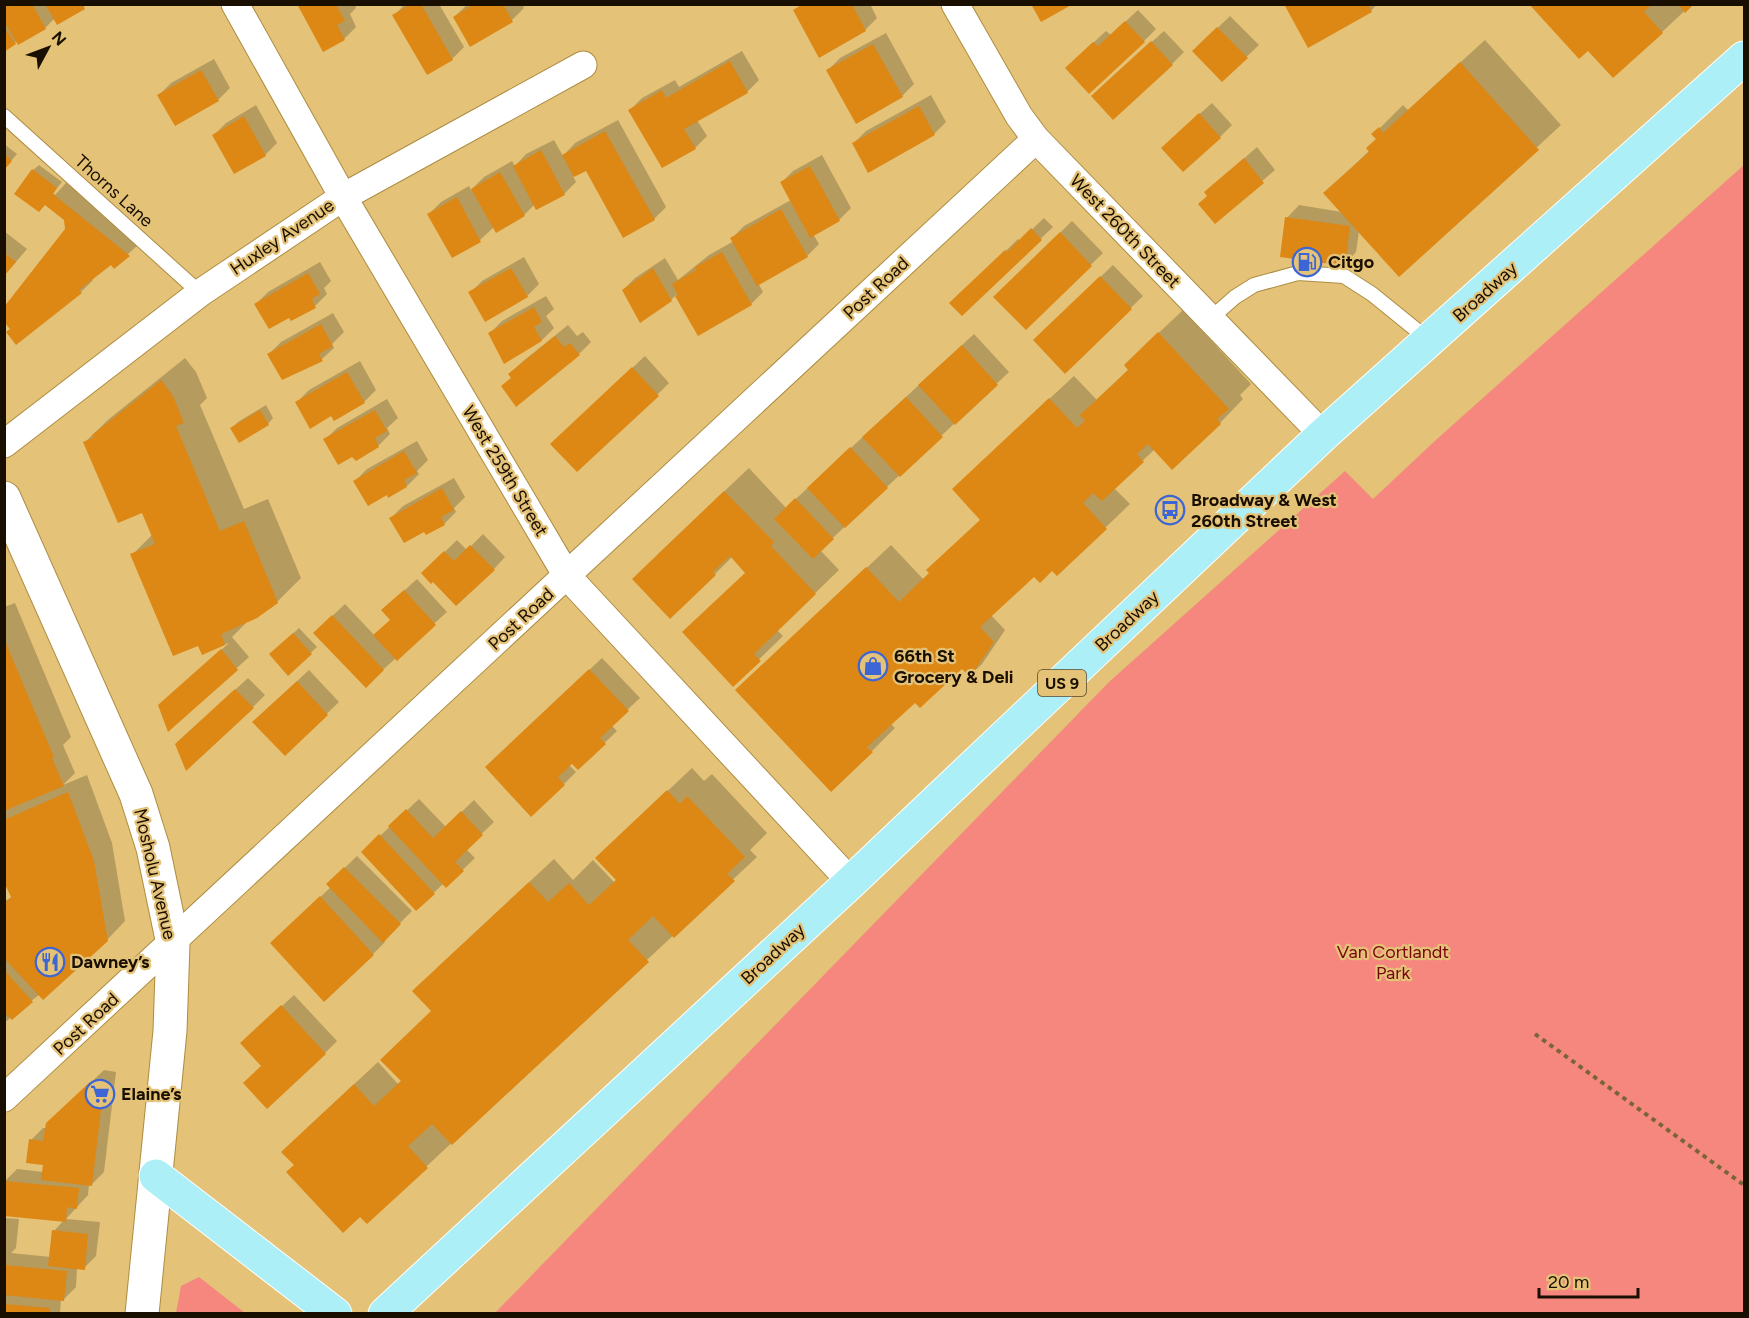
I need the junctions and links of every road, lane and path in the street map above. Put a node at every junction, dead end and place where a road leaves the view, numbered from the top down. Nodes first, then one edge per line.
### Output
1 (235, 4) edge
2 (955, 4) edge
3 (1744, 58) edge
4 (583, 65) dead end
5 (4, 116) edge
6 (1036, 139) junction
7 (343, 196) junction
8 (200, 293) junction
9 (1210, 319) junction
10 (1430, 340) junction
11 (1323, 435) junction
12 (4, 444) edge
13 (4, 498) edge
14 (567, 576) junction
15 (851, 882) junction
16 (173, 944) junction
17 (1535, 1034) dead end
18 (4, 1098) edge
19 (156, 1176) junction
20 (1744, 1185) edge
21 (142, 1314) edge
22 (336, 1314) edge
23 (385, 1314) edge

1 - 7 street, West 259th Street
2 - 6 street, West 260th Street
3 - 10 main road, Broadway / US 9
4 - 7 street, Huxley Avenue
5 - 8 lane, Thorns Lane
6 - 9 street, West 260th Street
6 - 14 street, Post Road
7 - 8 street, Huxley Avenue
7 - 14 street, West 259th Street
8 - 12 street, Huxley Avenue
9 - 10 lane
9 - 11 street, West 260th Street
10 - 11 main road, Broadway / US 9
11 - 15 main road, Broadway / US 9
13 - 16 street, Mosholu Avenue
14 - 15 street, West 259th Street
14 - 16 street, Post Road
15 - 23 main road, Broadway / US 9
16 - 18 street, Post Road
16 - 19 street, Mosholu Avenue
17 - 20 path
19 - 21 street, Mosholu Avenue
19 - 22 main road

